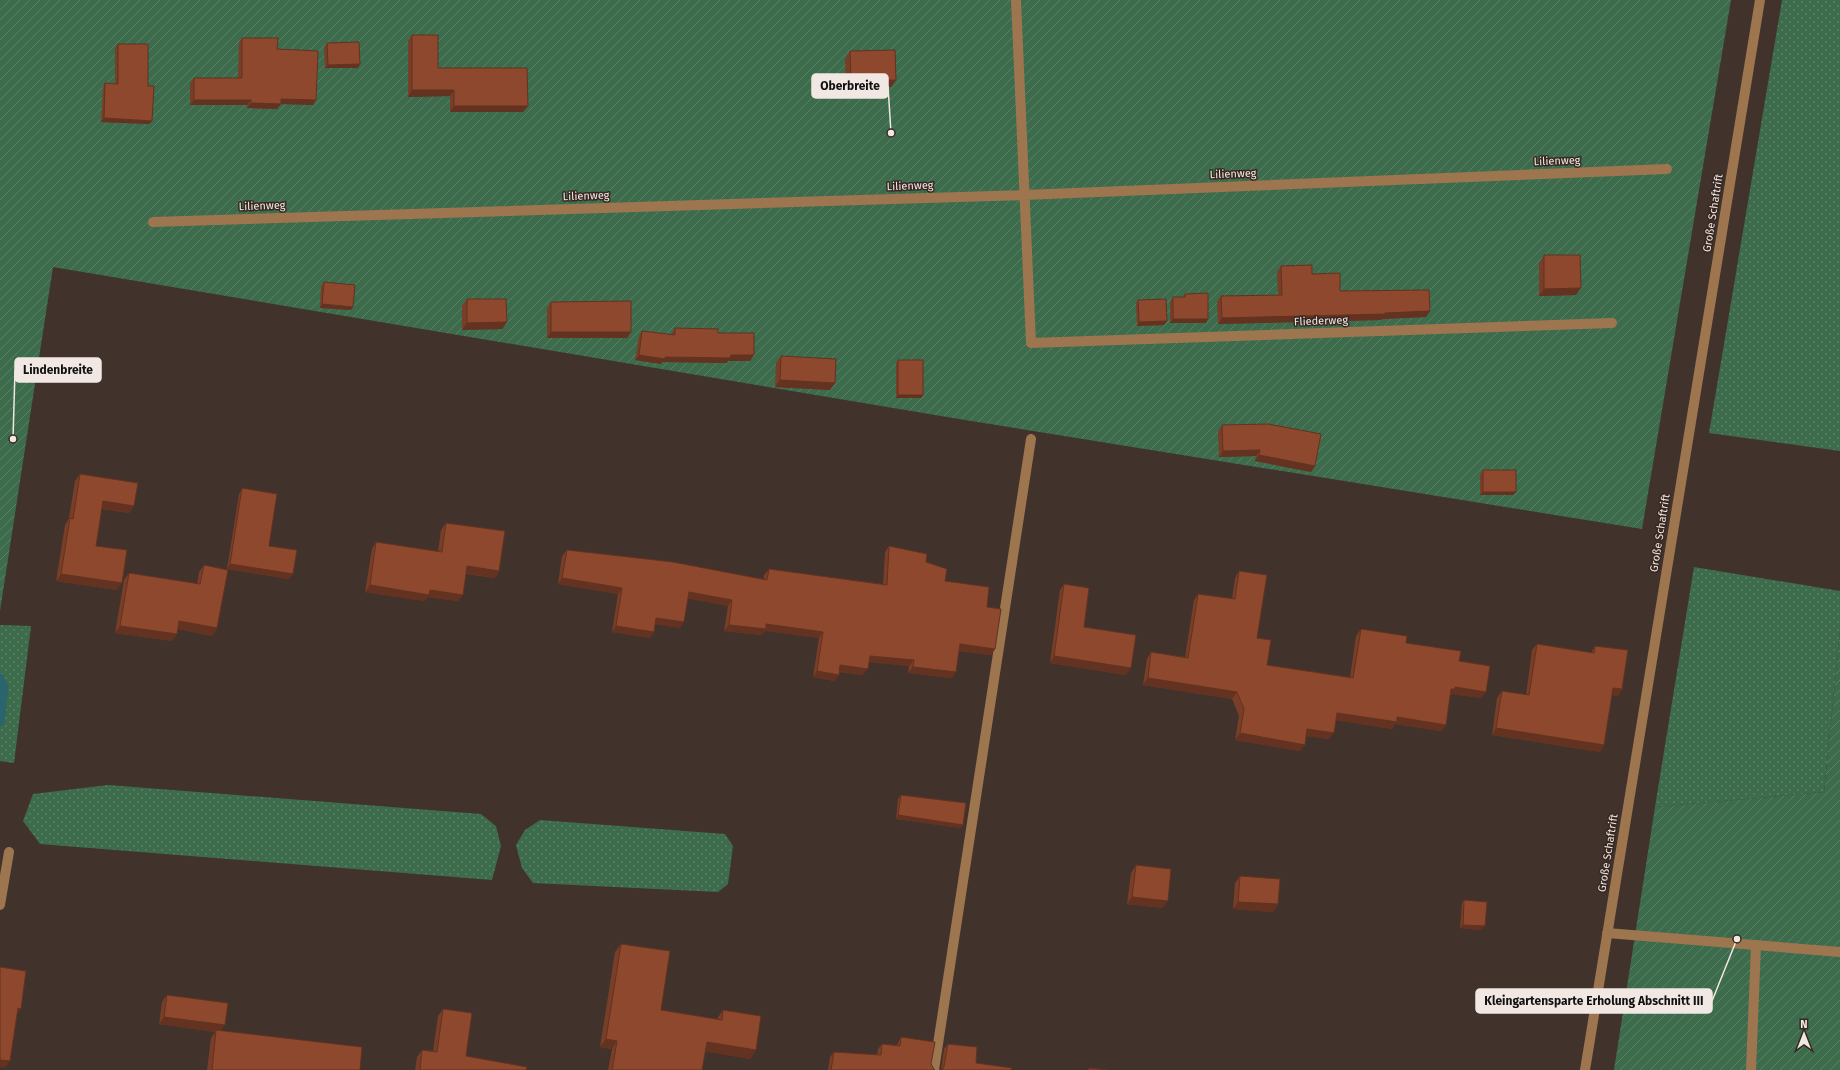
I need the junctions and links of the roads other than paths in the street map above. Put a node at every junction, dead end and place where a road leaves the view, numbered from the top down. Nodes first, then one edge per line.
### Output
1 (1016, 0) edge
2 (1760, 0) edge
3 (1666, 169) dead end
4 (1024, 195) junction
5 (153, 222) dead end
6 (1612, 323) dead end
7 (1031, 439) dead end
8 (9, 852) dead end
9 (0, 905) edge
10 (1607, 933) junction
11 (1756, 945) junction
12 (1840, 952) edge
13 (934, 1070) edge
14 (1585, 1070) edge
15 (1751, 1070) edge

1 - 4 street
2 - 10 street, Große Schaftrift
3 - 4 street, Lilienweg
4 - 5 street, Lilienweg
4 - 6 street, Fliederweg
7 - 13 street
8 - 9 street
10 - 11 street
10 - 14 street, Große Schaftrift
11 - 12 street
11 - 15 street

